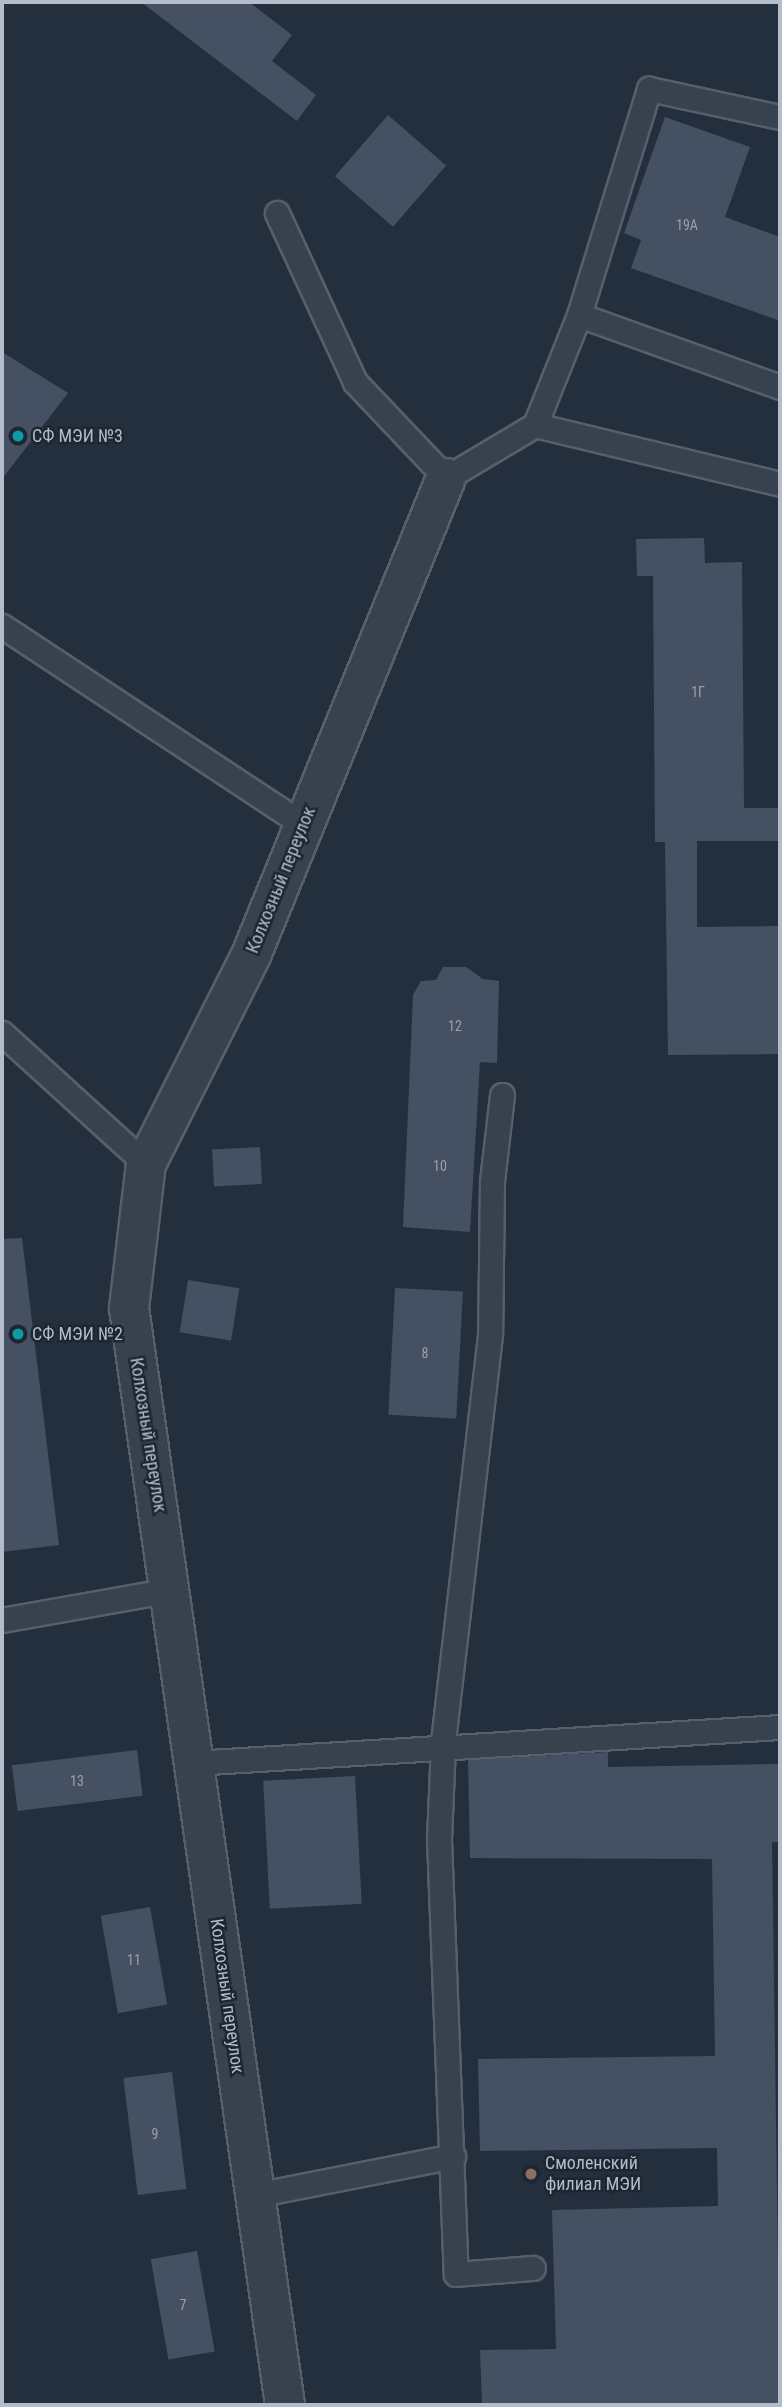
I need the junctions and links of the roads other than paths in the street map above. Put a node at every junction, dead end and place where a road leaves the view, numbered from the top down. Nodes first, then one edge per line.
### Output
1 (780, 117) edge
2 (277, 213) dead end
3 (579, 314) junction
4 (780, 387) edge
5 (535, 425) junction
6 (446, 478) junction
7 (780, 484) edge
8 (2, 626) edge
9 (304, 825) junction
10 (2, 1033) edge
11 (502, 1096) dead end
12 (146, 1164) junction
13 (171, 1590) junction
14 (2, 1620) edge
15 (780, 1727) edge
16 (443, 1744) junction
17 (193, 1763) junction
18 (453, 2156) junction
19 (255, 2195) junction
20 (533, 2268) dead end
21 (285, 2405) edge

1 - 3 lane
2 - 6 lane
3 - 4 lane
3 - 5 lane
5 - 6 lane
5 - 7 lane
6 - 9 street, Колхозный переулок
8 - 9 lane
9 - 12 street, Колхозный переулок
10 - 12 lane
11 - 16 lane
12 - 13 street, Колхозный переулок
13 - 14 lane
13 - 17 street, Колхозный переулок
15 - 16 lane
16 - 17 lane
16 - 18 lane
17 - 19 street, Колхозный переулок
18 - 19 lane
18 - 20 lane
19 - 21 street, Колхозный переулок

